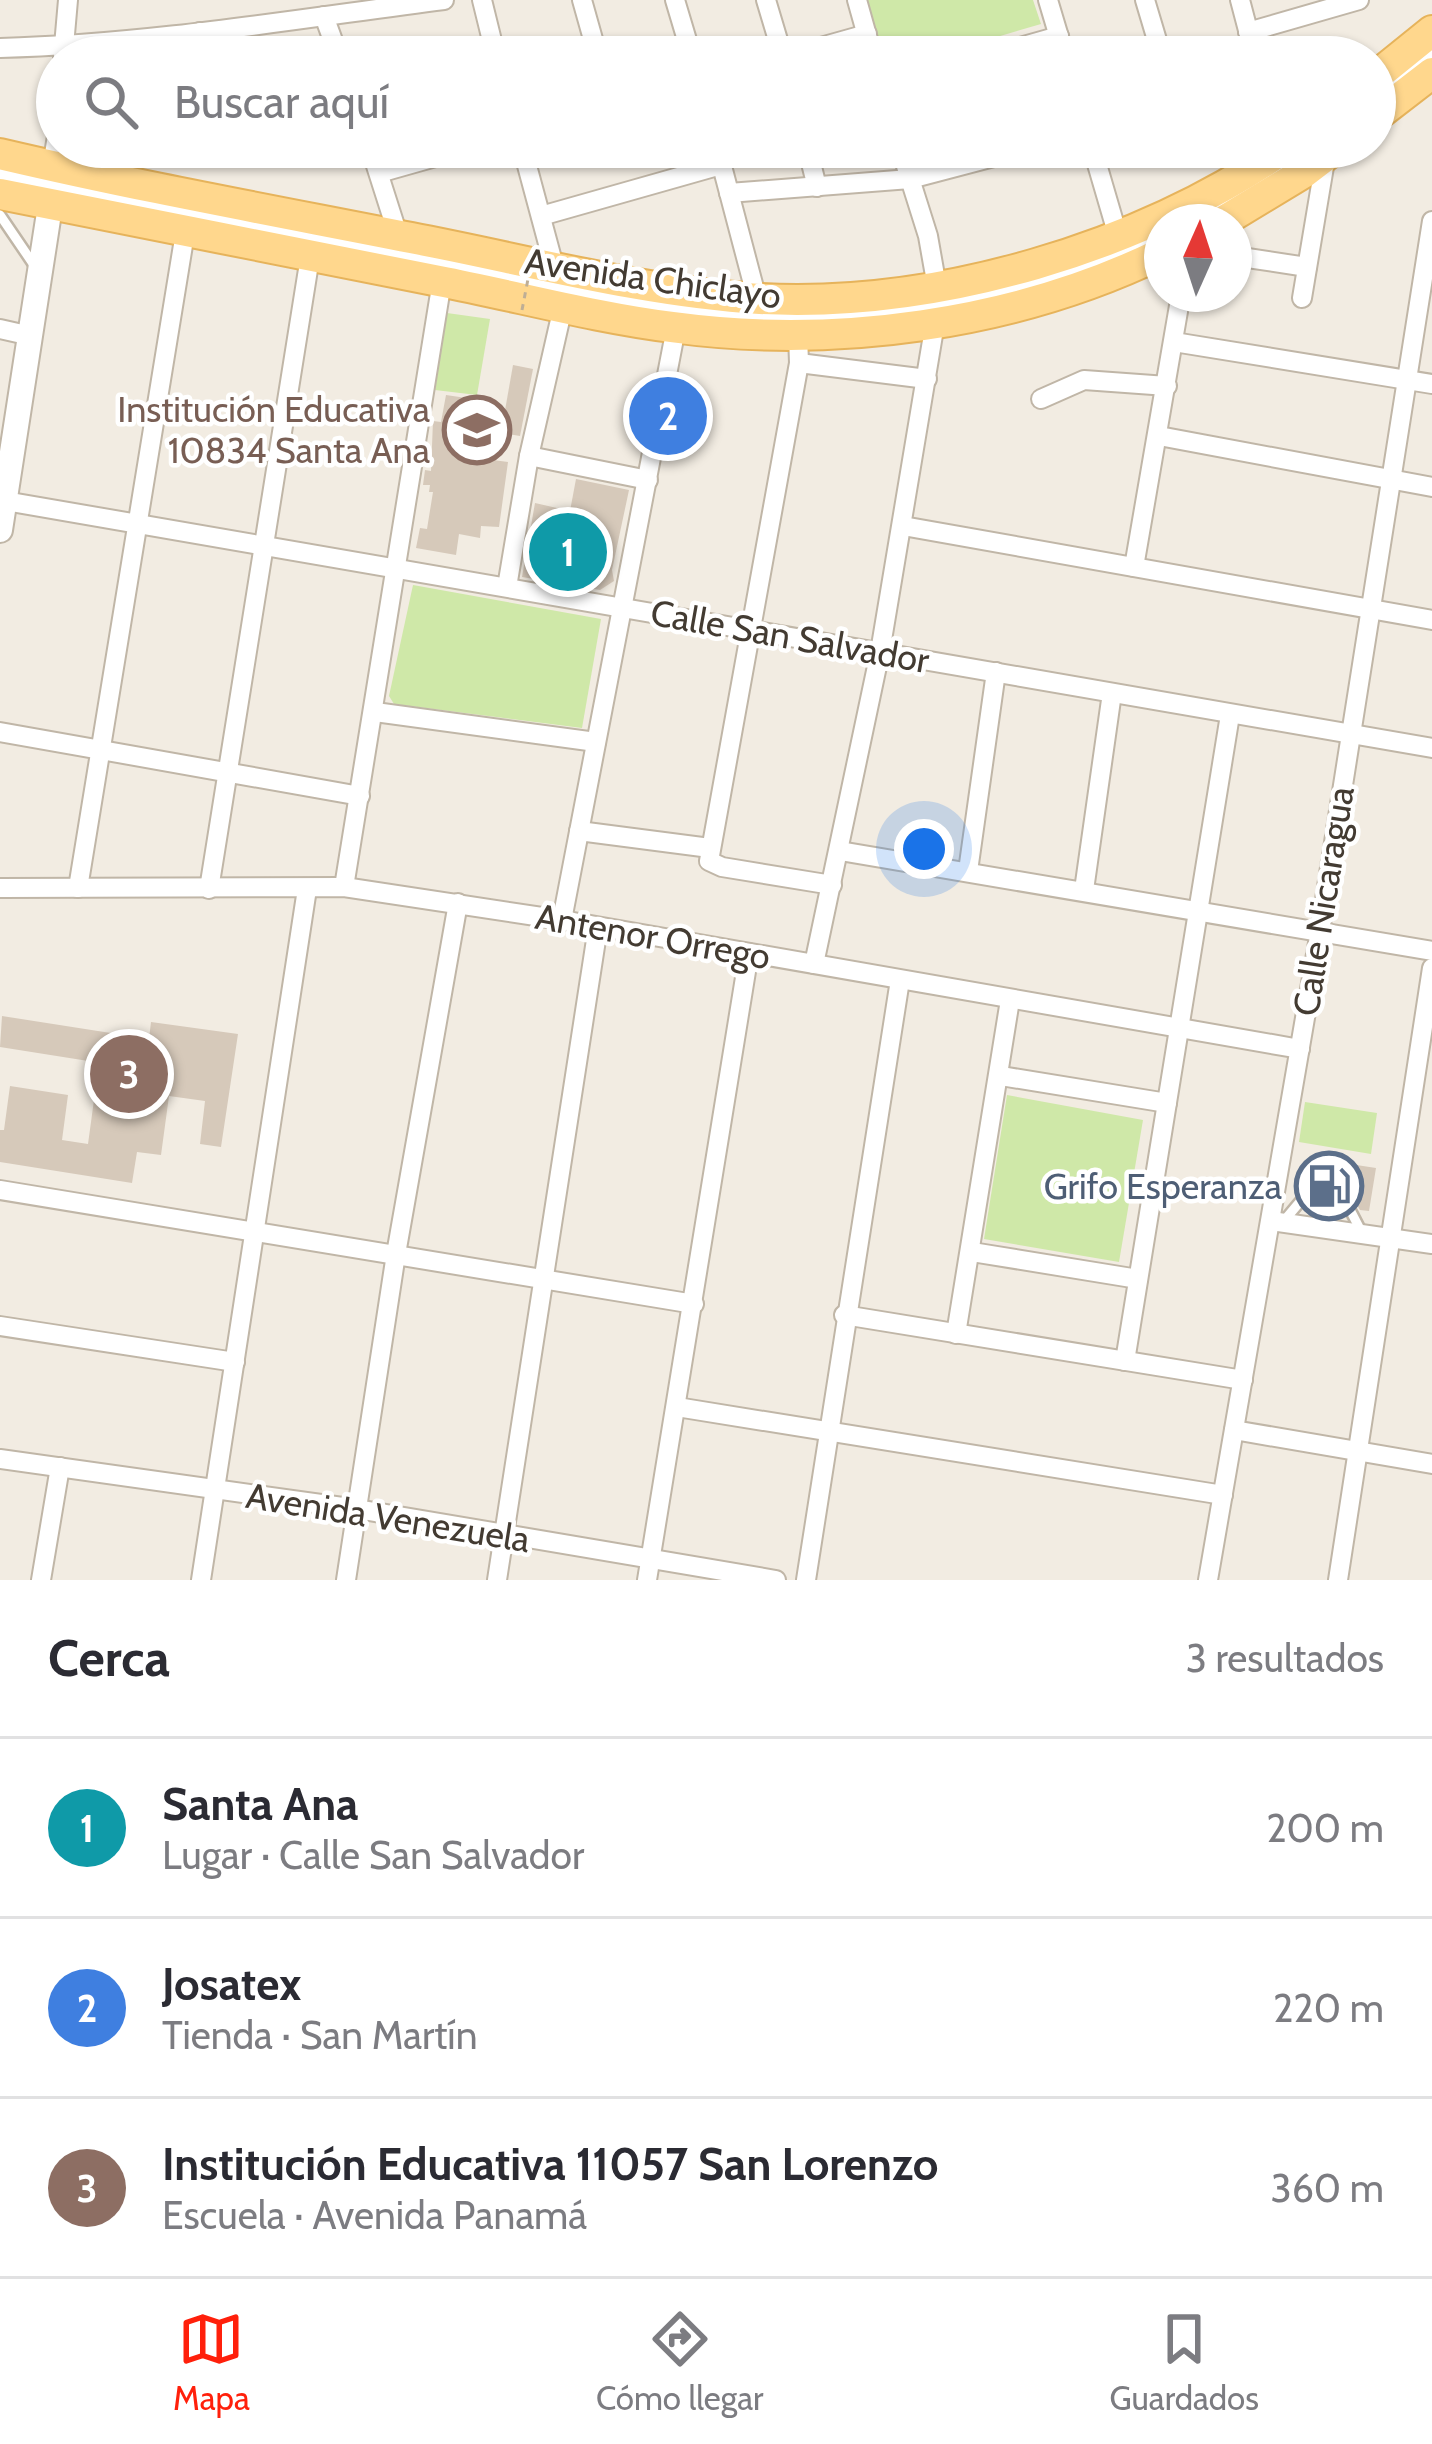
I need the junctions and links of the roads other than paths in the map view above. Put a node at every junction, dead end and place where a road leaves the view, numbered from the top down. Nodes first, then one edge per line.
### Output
1 (68, 0) edge
2 (444, 0) edge
3 (482, 0) edge
4 (582, 0) edge
5 (675, 0) edge
6 (766, 0) edge
7 (857, 0) edge
8 (1048, 0) edge
9 (1145, 0) edge
10 (1240, 0) edge
11 (1359, 0) edge
12 (324, 16) junction
13 (1432, 31) edge
14 (200, 32) junction
15 (867, 34) joint
16 (65, 36) edge
17 (171, 36) edge
18 (201, 36) edge
19 (332, 36) edge
20 (489, 36) edge
21 (592, 36) edge
22 (686, 36) edge
23 (777, 36) edge
24 (860, 36) edge
25 (1059, 36) edge
26 (1156, 36) edge
27 (1245, 36) edge
28 (1277, 36) edge
29 (0, 48) edge
30 (36, 50) edge
31 (1432, 50) edge
32 (1396, 60) edge
33 (1432, 73) edge
34 (1396, 80) edge
35 (1396, 101) edge
36 (0, 154) edge
37 (36, 167) edge
38 (377, 168) edge
39 (397, 168) edge
40 (528, 168) edge
41 (683, 168) edge
42 (722, 168) edge
43 (812, 168) edge
44 (907, 168) edge
45 (952, 168) edge
46 (1098, 168) edge
47 (1245, 168) edge
48 (1288, 168) edge
49 (1299, 168) edge
50 (1322, 168) edge
51 (0, 172) edge
52 (53, 173) edge
53 (379, 173) junction
54 (910, 179) junction
55 (817, 187) junction
56 (729, 193) junction
57 (0, 194) edge
58 (1220, 204) edge
59 (1248, 204) edge
60 (0, 215) edge
61 (541, 216) junction
62 (1432, 221) edge
63 (185, 233) junction
64 (398, 235) junction
65 (1118, 236) junction
66 (1144, 241) edge
67 (1430, 244) edge
68 (545, 255) junction
69 (310, 256) junction
70 (1252, 259) edge
71 (1144, 262) edge
72 (1307, 267) junction
73 (40, 274) junction
74 (442, 281) junction
75 (937, 286) junction
76 (757, 298) junction
77 (1302, 298) dead end
78 (563, 307) junction
79 (1178, 312) edge
80 (935, 323) junction
81 (676, 328) junction
82 (0, 329) edge
83 (31, 336) junction
84 (1174, 342) junction
85 (799, 349) junction
86 (927, 379) junction
87 (1406, 380) junction
88 (1432, 384) edge
89 (1167, 386) junction
90 (1040, 399) dead end
91 (1159, 436) junction
92 (529, 456) junction
93 (648, 480) junction
94 (1390, 480) junction
95 (1432, 487) edge
96 (5, 501) junction
97 (136, 524) junction
98 (903, 526) junction
99 (0, 530) edge
100 (264, 546) junction
101 (1134, 567) junction
102 (396, 568) junction
103 (507, 587) junction
104 (622, 606) junction
105 (1370, 608) junction
106 (1432, 620) edge
107 (752, 629) junction
108 (880, 652) junction
109 (996, 672) junction
110 (1112, 693) junction
111 (374, 712) junction
112 (1230, 715) junction
113 (0, 732) edge
114 (1349, 735) junction
115 (596, 742) junction
116 (1432, 748) edge
117 (100, 749) junction
118 (228, 773) junction
119 (360, 796) junction
120 (579, 831) junction
121 (839, 850) junction
122 (710, 855) junction
123 (968, 872) junction
124 (832, 885) junction
125 (344, 887) junction
126 (0, 888) edge
127 (78, 888) junction
128 (209, 889) junction
129 (308, 889) junction
130 (1084, 890) junction
131 (458, 903) junction
132 (1198, 909) junction
133 (562, 920) junction
134 (598, 927) junction
135 (1320, 931) junction
136 (1432, 951) edge
137 (749, 953) junction
138 (814, 964) junction
139 (1432, 968) edge
140 (900, 980) junction
141 (1010, 1000) junction
142 (1179, 1028) junction
143 (1300, 1048) junction
144 (1000, 1076) junction
145 (1167, 1103) junction
146 (0, 1190) edge
147 (1277, 1222) junction
148 (253, 1231) junction
149 (1363, 1234) junction
150 (1390, 1237) junction
151 (1432, 1244) edge
152 (971, 1252) junction
153 (396, 1254) junction
154 (544, 1279) junction
155 (1138, 1279) junction
156 (694, 1304) junction
157 (844, 1315) junction
158 (0, 1326) edge
159 (956, 1334) junction
160 (1125, 1361) junction
161 (236, 1362) junction
162 (1243, 1380) junction
163 (677, 1407) junction
164 (1234, 1430) junction
165 (828, 1431) junction
166 (1358, 1450) junction
167 (0, 1459) edge
168 (1432, 1464) edge
169 (60, 1467) junction
170 (217, 1490) junction
171 (1223, 1495) junction
172 (357, 1509) junction
173 (504, 1537) junction
174 (649, 1570) edge
175 (40, 1580) edge
176 (201, 1580) edge
177 (346, 1580) edge
178 (497, 1580) edge
179 (776, 1580) edge
180 (806, 1580) edge
181 (1208, 1580) edge
182 (1338, 1580) edge

1 - 16 street
2 - 12 street
3 - 20 street
4 - 21 street
5 - 22 street
6 - 23 street
7 - 15 street
8 - 25 street
9 - 26 street
10 - 27 street
11 - 28 street
12 - 14 street
12 - 19 street
13 - 32 main road
14 - 17 street
14 - 18 street
15 - 24 street
29 - 30 street
31 - 34 street
33 - 35 main road
36 - 37 main road, Avenida Chiclayo
38 - 53 street
39 - 53 street
40 - 61 street
41 - 61 street
42 - 56 street
43 - 55 street
44 - 54 street
45 - 54 street
46 - 65 street
47 - 65 main road, Avenida Chiclayo
48 - 58 street
49 - 59 main road
50 - 72 street
51 - 52 street, Avenida Chiclayo
52 - 57 main road, Avenida Chiclayo
52 - 63 main road, Avenida Chiclayo
52 - 64 main road, Avenida Chiclayo
52 - 66 street, Avenida Chiclayo
52 - 73 street
53 - 64 street
54 - 55 street
54 - 75 street
55 - 56 street
56 - 76 street
60 - 73 lane
61 - 68 street
62 - 67 street, Calle Nicaragua
63 - 69 main road, Avenida Chiclayo
63 - 97 street
64 - 68 main road, Avenida Chiclayo
65 - 75 main road, Avenida Chiclayo
67 - 87 street, Calle Nicaragua
68 - 76 main road, Avenida Chiclayo
69 - 74 main road, Avenida Chiclayo
69 - 100 street
70 - 72 street
71 - 80 main road, Avenida Chiclayo
72 - 77 street
73 - 83 street
74 - 78 main road, Avenida Chiclayo
74 - 102 street
75 - 76 main road, Avenida Chiclayo
78 - 81 main road, Avenida Chiclayo
78 - 92 street
79 - 84 street
80 - 85 main road, Avenida Chiclayo
80 - 86 street
81 - 85 main road, Avenida Chiclayo
81 - 93 street
82 - 83 street
83 - 96 street
84 - 87 street
84 - 89 street
85 - 86 street
85 - 107 street
86 - 98 street
87 - 88 street
87 - 94 street, Calle Nicaragua
89 - 90 street
89 - 91 street
91 - 94 street
91 - 101 street
92 - 93 street
92 - 103 street
93 - 104 street
94 - 95 street
94 - 105 street, Calle Nicaragua
96 - 97 street, Calle San Salvador
96 - 99 street
97 - 100 street, Calle San Salvador
97 - 117 street
98 - 101 street
98 - 108 street
100 - 102 street, Calle San Salvador
100 - 118 street
101 - 105 street
102 - 103 street, Calle San Salvador
102 - 111 street
103 - 104 street, Calle San Salvador
104 - 107 street, Calle San Salvador
104 - 115 street
105 - 106 street
105 - 114 street, Calle Nicaragua
107 - 108 street, Calle San Salvador
107 - 122 street
108 - 109 street, Calle San Salvador
108 - 121 street
109 - 110 street, Calle San Salvador
109 - 123 street
110 - 112 street, Calle San Salvador
110 - 130 street
111 - 115 street
111 - 119 street
112 - 114 street, Calle San Salvador
112 - 132 street
113 - 117 street
114 - 116 street, Calle San Salvador
114 - 135 street, Calle Nicaragua
115 - 120 street
117 - 118 street
117 - 127 street
118 - 119 street
118 - 128 street
119 - 125 street
120 - 122 street
120 - 133 street
121 - 123 street
121 - 124 street
122 - 124 street
123 - 130 street
124 - 138 street
125 - 129 street, Antenor Orrego
125 - 131 street, Antenor Orrego
126 - 127 street, Antenor Orrego
127 - 128 street, Antenor Orrego
128 - 129 street, Antenor Orrego
129 - 148 street
130 - 132 street
131 - 133 street, Antenor Orrego
131 - 153 street
132 - 135 street
132 - 142 street
133 - 134 street, Antenor Orrego
134 - 137 street, Antenor Orrego
134 - 154 street
135 - 136 street
135 - 143 street, Calle Nicaragua
137 - 138 street, Antenor Orrego
137 - 156 street
138 - 140 street, Antenor Orrego
139 - 150 street
140 - 141 street, Antenor Orrego
140 - 157 street
141 - 142 street, Antenor Orrego
141 - 144 street
142 - 143 street, Antenor Orrego
142 - 145 street
143 - 147 street, Calle Nicaragua
144 - 145 street
144 - 152 street
145 - 155 street
146 - 148 street
147 - 149 street
147 - 149 lane
147 - 162 street, Calle Nicaragua
148 - 153 street
148 - 161 street
149 - 150 street
150 - 151 street
150 - 166 street
152 - 155 street
152 - 159 street
153 - 154 street
153 - 172 street
154 - 156 street
154 - 173 street
155 - 160 street
156 - 163 street
157 - 159 street
157 - 165 street
158 - 161 street
159 - 160 street
160 - 162 street
161 - 170 street
162 - 164 street, Calle Nicaragua
163 - 165 street
163 - 174 street
164 - 166 street
164 - 171 street, Calle Nicaragua
165 - 171 street
165 - 180 street
166 - 168 street
166 - 182 street
167 - 169 street, Avenida Venezuela
169 - 170 street, Avenida Venezuela
169 - 175 street
170 - 172 street, Avenida Venezuela
170 - 176 street
171 - 181 street, Calle Nicaragua
172 - 173 street, Avenida Venezuela
172 - 177 street
173 - 174 street, Avenida Venezuela
173 - 178 street
174 - 179 street, Avenida Venezuela

